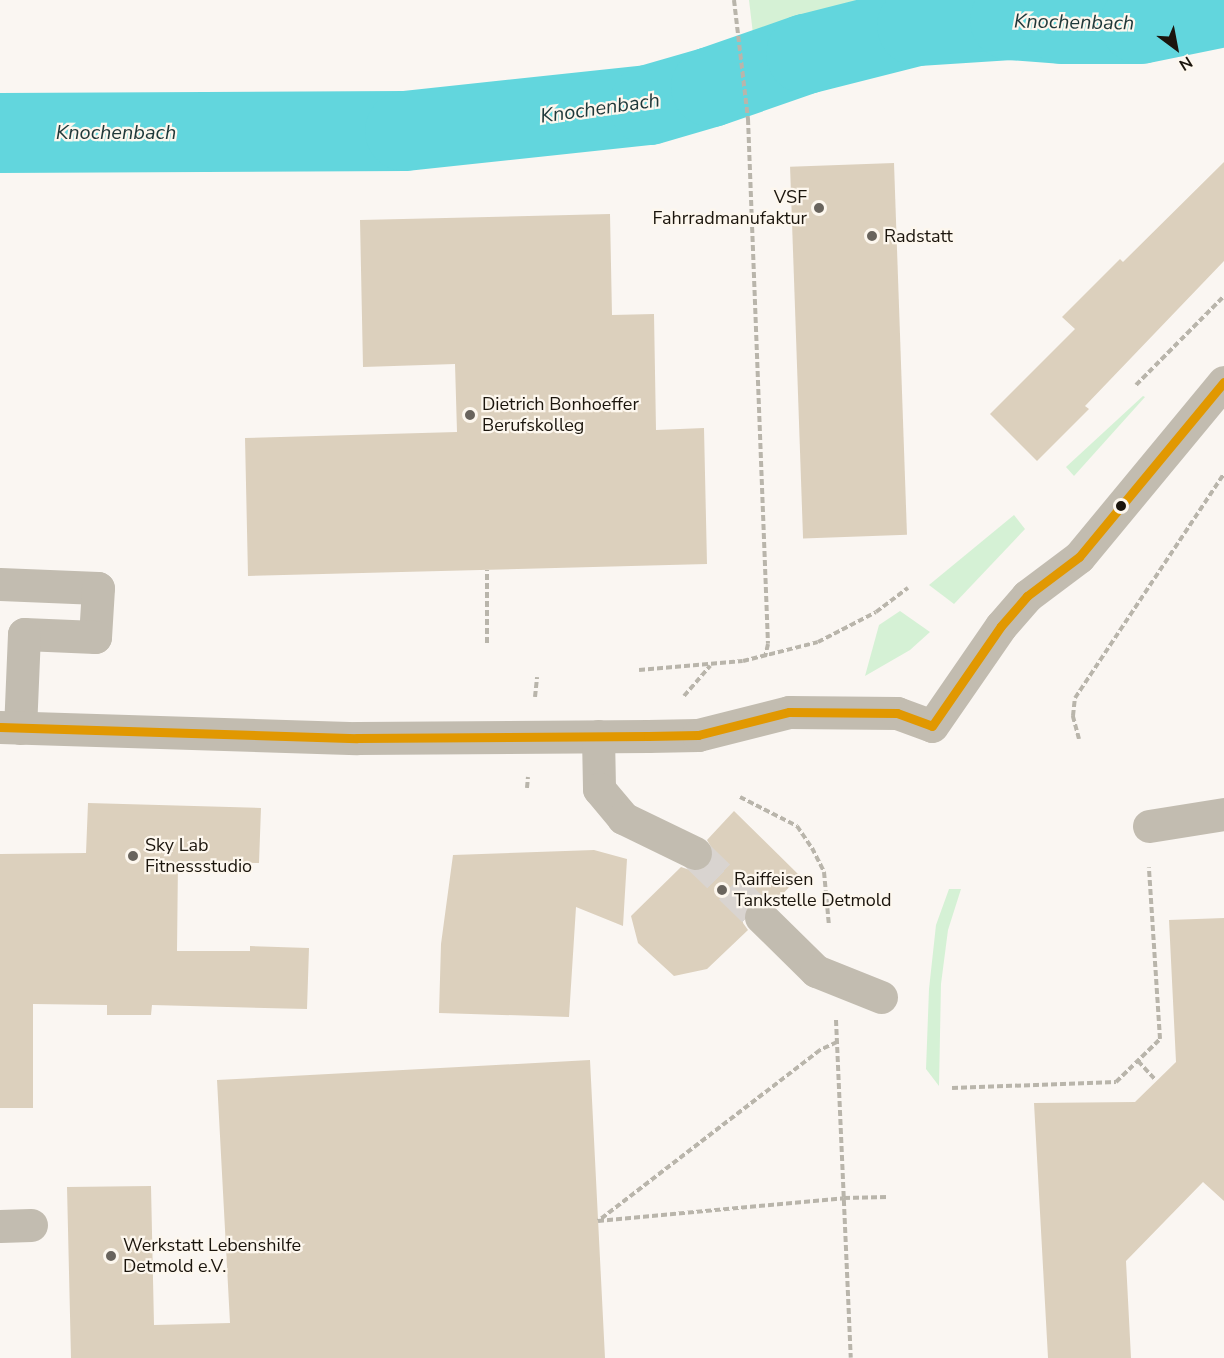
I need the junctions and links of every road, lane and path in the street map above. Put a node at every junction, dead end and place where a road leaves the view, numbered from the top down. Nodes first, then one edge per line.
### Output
1 (734, 2) edge
2 (1224, 296) edge
3 (1224, 382) edge
4 (1136, 385) dead end
5 (1224, 474) edge
6 (488, 570) dead end
7 (0, 584) edge
8 (908, 588) dead end
9 (487, 643) dead end
10 (765, 657) junction
11 (639, 670) dead end
12 (10, 727) edge
13 (698, 735) junction
14 (598, 736) junction
15 (1079, 739) dead end
16 (736, 747) dead end
17 (740, 797) dead end
18 (1224, 814) edge
19 (1149, 826) dead end
20 (695, 853) tunnel mouth
21 (1149, 867) dead end
22 (761, 917) tunnel mouth
23 (834, 980) junction
24 (881, 997) dead end
25 (837, 1042) junction
26 (1138, 1060) junction
27 (1156, 1080) dead end
28 (952, 1088) dead end
29 (888, 1197) dead end
30 (844, 1198) junction
31 (851, 1358) edge

1 - 10 path
2 - 4 path
3 - 13 street
5 - 15 path
6 - 9 path
7 - 12 street
8 - 10 path
10 - 11 path
12 - 14 street
13 - 14 street
13 - 16 street
14 - 20 street
17 - 23 path
18 - 19 street
21 - 26 path
22 - 23 street
23 - 24 street
23 - 25 path
25 - 30 path
25 - 30 path
26 - 27 path
26 - 28 path
29 - 30 path
30 - 31 path

